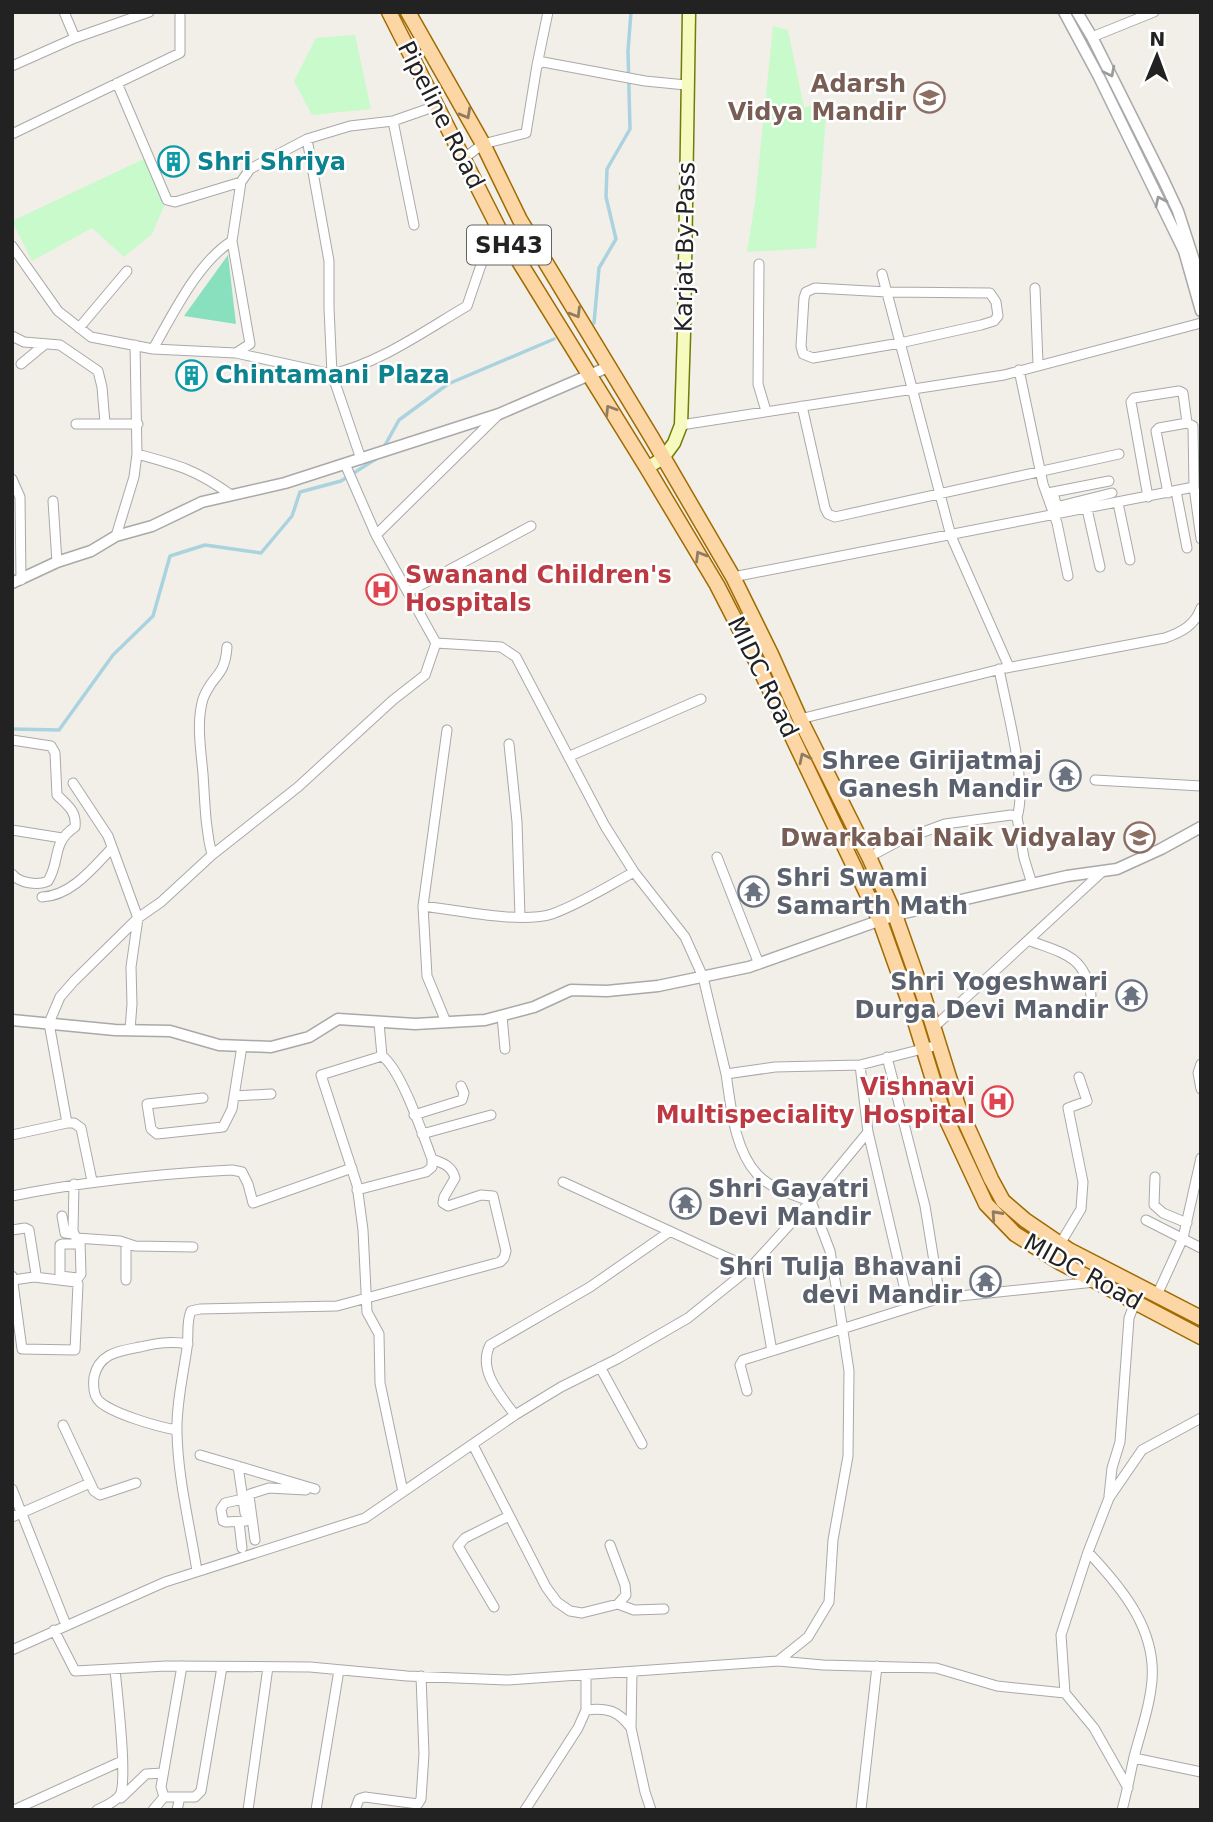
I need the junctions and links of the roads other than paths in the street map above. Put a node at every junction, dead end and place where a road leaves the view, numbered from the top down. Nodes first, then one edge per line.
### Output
1 (64, 12) edge
2 (149, 12) edge
3 (180, 12) edge
4 (388, 12) edge
5 (408, 12) edge
6 (548, 12) edge
7 (689, 12) edge
8 (1064, 12) edge
9 (1077, 12) edge
10 (1153, 12) edge
11 (1092, 37) junction
12 (75, 38) junction
13 (537, 65) junction
14 (12, 66) edge
15 (117, 83) junction
16 (686, 85) junction
17 (436, 106) junction
18 (393, 121) junction
19 (12, 134) edge
20 (307, 139) junction
21 (483, 144) junction
22 (463, 159) junction
23 (241, 182) junction
24 (414, 225) dead end
25 (499, 229) junction
26 (232, 241) junction
27 (12, 246) edge
28 (759, 264) dead end
29 (127, 271) dead end
30 (882, 274) dead end
31 (1201, 282) edge
32 (1035, 288) dead end
33 (887, 292) junction
34 (1201, 310) edge
35 (1201, 323) edge
36 (79, 328) junction
37 (12, 336) edge
38 (900, 343) junction
39 (44, 345) junction
40 (135, 345) junction
41 (153, 349) junction
42 (236, 352) junction
43 (21, 364) dead end
44 (1038, 364) junction
45 (608, 367) junction
46 (1018, 370) junction
47 (332, 374) junction
48 (589, 376) junction
49 (912, 389) junction
50 (802, 405) junction
51 (766, 411) junction
52 (499, 414) junction
53 (105, 423) junction
54 (1187, 423) junction
55 (76, 424) dead end
56 (138, 424) junction
57 (681, 425) junction
58 (137, 454) junction
59 (1119, 454) dead end
60 (364, 458) junction
61 (663, 458) junction
62 (347, 468) junction
63 (647, 468) junction
64 (1041, 470) junction
65 (12, 479) edge
66 (1109, 481) dead end
67 (1194, 487) junction
68 (1172, 492) junction
69 (940, 493) junction
70 (1050, 493) junction
71 (231, 495) junction
72 (1148, 497) junction
73 (1111, 499) junction
74 (52, 501) dead end
75 (1089, 505) junction
76 (1067, 508) junction
77 (1054, 515) junction
78 (531, 526) dead end
79 (376, 535) junction
80 (116, 536) junction
81 (951, 536) junction
82 (1201, 539) edge
83 (1187, 548) dead end
84 (1130, 559) dead end
85 (57, 562) junction
86 (1100, 567) dead end
87 (1068, 576) dead end
88 (733, 578) junction
89 (17, 582) edge
90 (408, 592) junction
91 (1201, 608) edge
92 (436, 643) junction
93 (227, 647) dead end
94 (1002, 669) junction
95 (701, 699) dead end
96 (800, 719) junction
97 (447, 730) dead end
98 (12, 740) edge
99 (509, 744) dead end
100 (570, 756) junction
101 (1095, 780) dead end
102 (73, 783) dead end
103 (1201, 786) edge
104 (1017, 817) junction
105 (1201, 828) edge
106 (12, 830) edge
107 (62, 838) junction
108 (112, 848) junction
109 (212, 855) junction
110 (717, 857) dead end
111 (869, 857) junction
112 (1103, 871) junction
113 (634, 872) junction
114 (12, 874) edge
115 (1032, 884) junction
116 (42, 897) dead end
117 (423, 906) junction
118 (895, 915) junction
119 (520, 917) junction
120 (138, 918) junction
121 (880, 921) junction
122 (1028, 940) junction
123 (759, 964) junction
124 (703, 977) junction
125 (1091, 995) dead end
126 (502, 1016) junction
127 (12, 1020) edge
128 (446, 1022) junction
129 (49, 1023) junction
130 (379, 1023) junction
131 (933, 1028) junction
132 (130, 1030) junction
133 (938, 1045) junction
134 (242, 1046) junction
135 (505, 1049) dead end
136 (922, 1049) junction
137 (382, 1056) junction
138 (887, 1057) junction
139 (1201, 1064) edge
140 (860, 1065) junction
141 (726, 1074) junction
142 (1079, 1077) dead end
143 (461, 1086) dead end
144 (1201, 1089) edge
145 (271, 1094) dead end
146 (234, 1096) junction
147 (203, 1098) dead end
148 (414, 1115) junction
149 (491, 1115) dead end
150 (67, 1123) junction
151 (867, 1132) junction
152 (12, 1135) edge
153 (422, 1135) junction
154 (1201, 1158) edge
155 (432, 1159) junction
156 (352, 1168) junction
157 (1155, 1177) dead end
158 (92, 1181) junction
159 (564, 1182) dead end
160 (74, 1184) junction
161 (357, 1190) junction
162 (12, 1196) edge
163 (1197, 1198) edge
164 (811, 1201) junction
165 (62, 1216) dead end
166 (1146, 1220) dead end
167 (1187, 1223) junction
168 (12, 1230) edge
169 (669, 1232) junction
170 (1183, 1238) junction
171 (78, 1239) junction
172 (126, 1244) junction
173 (1060, 1244) junction
174 (193, 1247) dead end
175 (1201, 1248) edge
176 (753, 1265) junction
177 (34, 1277) junction
178 (12, 1278) edge
179 (126, 1280) dead end
180 (1097, 1282) junction
181 (1141, 1287) junction
182 (1157, 1295) junction
183 (940, 1298) junction
184 (367, 1299) junction
185 (1135, 1302) junction
186 (909, 1307) junction
187 (1201, 1318) edge
188 (843, 1328) junction
189 (1201, 1337) edge
190 (188, 1344) junction
191 (772, 1351) junction
192 (600, 1367) junction
193 (747, 1391) dead end
194 (515, 1415) junction
195 (1201, 1418) edge
196 (63, 1425) dead end
197 (177, 1430) junction
198 (642, 1444) dead end
199 (472, 1445) junction
200 (200, 1455) dead end
201 (238, 1466) junction
202 (90, 1483) junction
203 (136, 1483) dead end
204 (12, 1489) edge
205 (402, 1492) junction
206 (1109, 1498) junction
207 (246, 1505) junction
208 (17, 1516) edge
209 (509, 1516) junction
210 (243, 1521) junction
211 (255, 1540) dead end
212 (610, 1545) dead end
213 (242, 1548) dead end
214 (1088, 1552) junction
215 (251, 1553) junction
216 (197, 1571) junction
217 (618, 1604) junction
218 (494, 1607) dead end
219 (664, 1609) dead end
220 (66, 1625) junction
221 (54, 1630) junction
222 (12, 1650) edge
223 (778, 1661) junction
224 (182, 1666) junction
225 (877, 1666) junction
226 (222, 1667) junction
227 (268, 1667) junction
228 (115, 1669) junction
229 (339, 1670) junction
230 (632, 1672) junction
231 (586, 1675) junction
232 (421, 1676) junction
233 (1065, 1693) junction
234 (586, 1710) junction
235 (631, 1728) junction
236 (1134, 1758) junction
237 (122, 1761) junction
238 (1201, 1772) edge
239 (163, 1773) junction
240 (1128, 1788) junction
241 (164, 1797) junction
242 (180, 1797) junction
243 (14, 1810) edge
244 (97, 1810) edge
245 (110, 1810) edge
246 (153, 1810) edge
247 (177, 1810) edge
248 (248, 1810) edge
249 (316, 1810) edge
250 (355, 1810) edge
251 (525, 1810) edge
252 (651, 1810) edge
253 (861, 1810) edge
254 (1122, 1810) edge

1 - 12 street
2 - 12 street
3 - 15 street
4 - 17 main road, Pipeline Road / SH43
5 -> 21 main road, Pipeline Road / SH43
6 - 13 street
7 - 16 main road, Karjat By-Pass
34 -> 8 street
9 - 11 street
10 - 11 street
11 -> 31 street
12 - 14 street
13 - 16 street
13 - 21 street
15 - 19 street
15 - 23 street
16 - 57 main road, Karjat By-Pass
17 - 18 street
17 - 22 main road, Pipeline Road / SH43
18 - 20 street
18 - 24 street
20 - 23 street
20 - 47 street
21 - 22 street
21 -> 45 main road, Pipeline Road / SH43
22 - 25 main road, Pipeline Road / SH43
23 - 26 street
25 - 47 street
25 - 48 main road, Pipeline Road / SH43
26 - 41 street
26 - 42 street
27 - 36 street
28 - 51 street
29 - 36 street
30 - 33 street
32 - 44 street
33 - 38 street
33 - 38 street
33 - 38 street
35 - 44 street
36 - 40 street
37 - 39 street
38 - 49 street
39 - 43 street
39 - 53 street
40 - 41 street
40 - 56 street
41 - 42 street
42 - 47 street
44 - 46 street
45 - 48 street
45 - 61 main road, Pipeline Road / SH43
46 - 49 street
46 - 64 street
47 - 60 street
48 - 52 street
63 -> 48 main road, Pipeline Road / SH43
49 - 50 street
49 - 69 street
50 - 51 street
50 - 69 street
51 - 57 street
52 - 60 street
52 - 79 street
53 - 55 street
53 - 56 street
54 - 67 street
54 - 68 street
54 - 72 street
56 - 58 street
57 - 61 main road, Karjat By-Pass
58 - 71 street
58 - 80 street
59 - 64 street
60 - 62 street
61 - 63 main road, Karjat By-Pass
61 - 88 main road, MIDC Road
62 - 71 street
62 - 79 street
121 -> 63 main road, MIDC Road
64 - 69 street
64 - 70 street
65 - 89 street
66 - 70 street
67 - 68 street
67 - 82 street
68 - 72 street
68 - 83 street
69 - 81 street
70 - 76 street
70 - 77 street
71 - 80 street
72 - 73 street
73 - 75 street
73 - 84 street
74 - 85 street
75 - 76 street
75 - 86 street
76 - 77 street
77 - 81 street
77 - 87 street
78 - 90 street
79 - 90 street
80 - 85 street
81 - 88 street
81 - 94 street
85 - 89 street
88 - 96 main road, MIDC Road
90 - 92 street
91 - 94 street
92 - 100 street
92 - 109 street
93 - 109 street
94 - 96 street
94 - 104 street
95 - 100 street
96 - 111 main road, MIDC Road
97 - 117 street
98 - 107 street
99 - 119 street
100 - 113 street
101 - 103 street
102 - 108 street
104 - 111 street
104 - 115 street
105 - 112 street
106 - 107 street
107 - 114 street
108 - 116 street
108 - 120 street
109 - 120 street
110 - 123 street
111 - 118 main road, MIDC Road
112 - 115 street
112 - 122 street
113 - 119 street
113 - 124 street
115 - 118 street
117 - 119 street
117 - 128 street
118 - 121 street
118 - 131 main road, MIDC Road
120 - 129 street
120 - 132 street
121 - 123 street
121 - 136 main road, MIDC Road
122 - 125 street
122 - 131 street
123 - 124 street
124 - 126 street
124 - 141 street
126 - 128 street
126 - 135 street
127 - 129 street
128 - 130 street
129 - 132 street
129 - 150 street
130 - 134 street
130 - 137 street
131 - 133 main road, MIDC Road
132 - 134 street
133 - 136 street
133 - 173 main road, MIDC Road
134 - 146 street
136 - 138 street
180 -> 136 main road, MIDC Road
137 - 148 street
137 - 156 street
138 - 140 street
138 - 183 street
139 - 144 street
140 - 141 street
140 - 151 street
141 - 164 street
142 - 173 street
143 - 148 street
145 - 146 street
146 - 147 street
148 - 153 street
149 - 153 street
150 - 152 street
150 - 158 street
151 - 164 street
151 - 186 street
153 - 155 street
154 - 163 street
155 - 161 street
155 - 184 street
156 - 158 street
156 - 161 street
157 - 167 street
158 - 160 street
159 - 169 street
160 - 162 street
160 - 171 street
161 - 184 street
163 - 167 street
164 - 176 street
164 - 188 street
165 - 171 street
166 - 170 street
167 - 170 street
168 - 177 street
169 - 176 street
169 - 194 street
170 - 175 street
170 - 182 street
171 - 172 street
172 - 174 street
172 - 179 street
173 - 181 main road, MIDC Road
176 - 191 street
176 - 192 street
177 - 178 street
177 - 178 street
180 - 183 street
180 - 185 main road, MIDC Road
181 - 182 main road, MIDC Road
181 - 185 street
182 - 187 main road, MIDC Road
183 - 186 street
184 - 190 street
184 - 205 street
185 - 189 main road, MIDC Road
185 - 206 street
186 - 188 street
188 - 191 street
188 - 223 street
190 - 197 street
190 - 197 street
191 - 193 street
192 - 194 street
192 - 198 street
194 - 199 street
195 - 206 street
196 - 202 street
197 - 216 street
199 - 205 street
199 - 209 street
200 - 201 street
201 - 207 street
201 - 207 street
202 - 203 street
202 - 208 street
204 - 208 street
205 - 215 street
206 - 214 street
207 - 210 street
207 - 210 street
207 - 211 street
208 - 220 street
209 - 217 street
209 - 218 street
210 - 213 street
210 - 215 street
212 - 217 street
214 - 233 street
214 - 236 street
215 - 216 street
216 - 220 street
217 - 219 street
220 - 221 street
221 - 222 street
221 - 228 street
223 - 225 street
223 - 230 street
224 - 226 street
224 - 228 street
224 - 239 street
225 - 233 street
225 - 253 street
226 - 227 street
226 - 242 street
227 - 229 street
227 - 248 street
228 - 237 street
229 - 232 street
229 - 249 street
230 - 231 street
230 - 235 street
231 - 232 street
231 - 234 street
232 - 250 street
233 - 240 street
234 - 235 street
234 - 251 street
235 - 252 street
236 - 238 street
236 - 240 street
237 - 243 street
237 - 244 street
239 - 241 street
239 - 245 street
240 - 254 street
241 - 242 street
241 - 246 street
242 - 247 street

